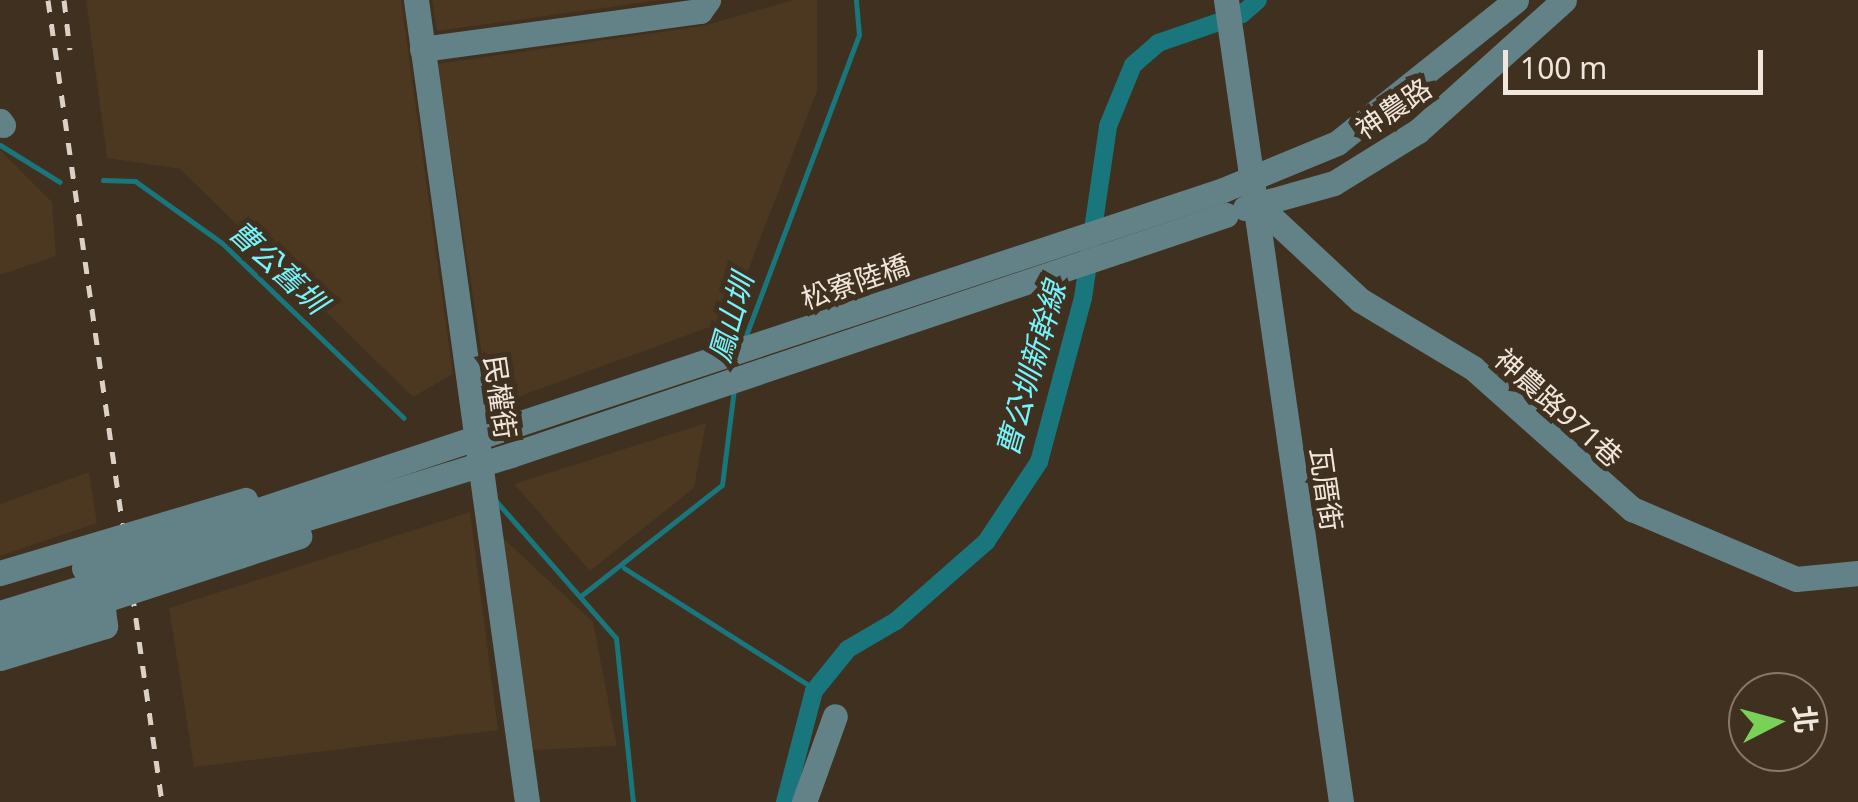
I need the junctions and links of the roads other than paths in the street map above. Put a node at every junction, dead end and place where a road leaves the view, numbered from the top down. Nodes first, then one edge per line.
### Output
1 (416, 0) edge
2 (708, 0) edge
3 (1226, 0) edge
4 (1516, 0) edge
5 (1564, 0) edge
6 (422, 48) junction
7 (1255, 194) junction
8 (1225, 203) joint
9 (509, 443) junction
10 (0, 563) edge
11 (0, 573) edge
12 (1858, 573) edge
13 (0, 596) edge
14 (0, 612) edge
15 (0, 634) edge
16 (0, 658) edge
17 (835, 716) dead end
18 (527, 802) edge
19 (804, 802) edge
20 (1341, 802) edge

1 - 6 street, 民權街
2 - 6 street
3 - 7 street, 瓦厝街
4 - 7 street, 神農路
5 - 7 street, 神農路
6 - 18 street, 民權街
7 - 8 street, 神農路
7 - 12 street, 神農路971巷
7 - 20 street, 瓦厝街
8 - 9 street, 松寮陸橋, bridge
9 - 11 street, 松寮陸橋, bridge
9 - 13 street, 松寮陸橋, bridge
9 - 14 street, 松寮陸橋, bridge
9 - 15 street, 松寮陸橋, bridge
10 - 16 street
17 - 19 street

